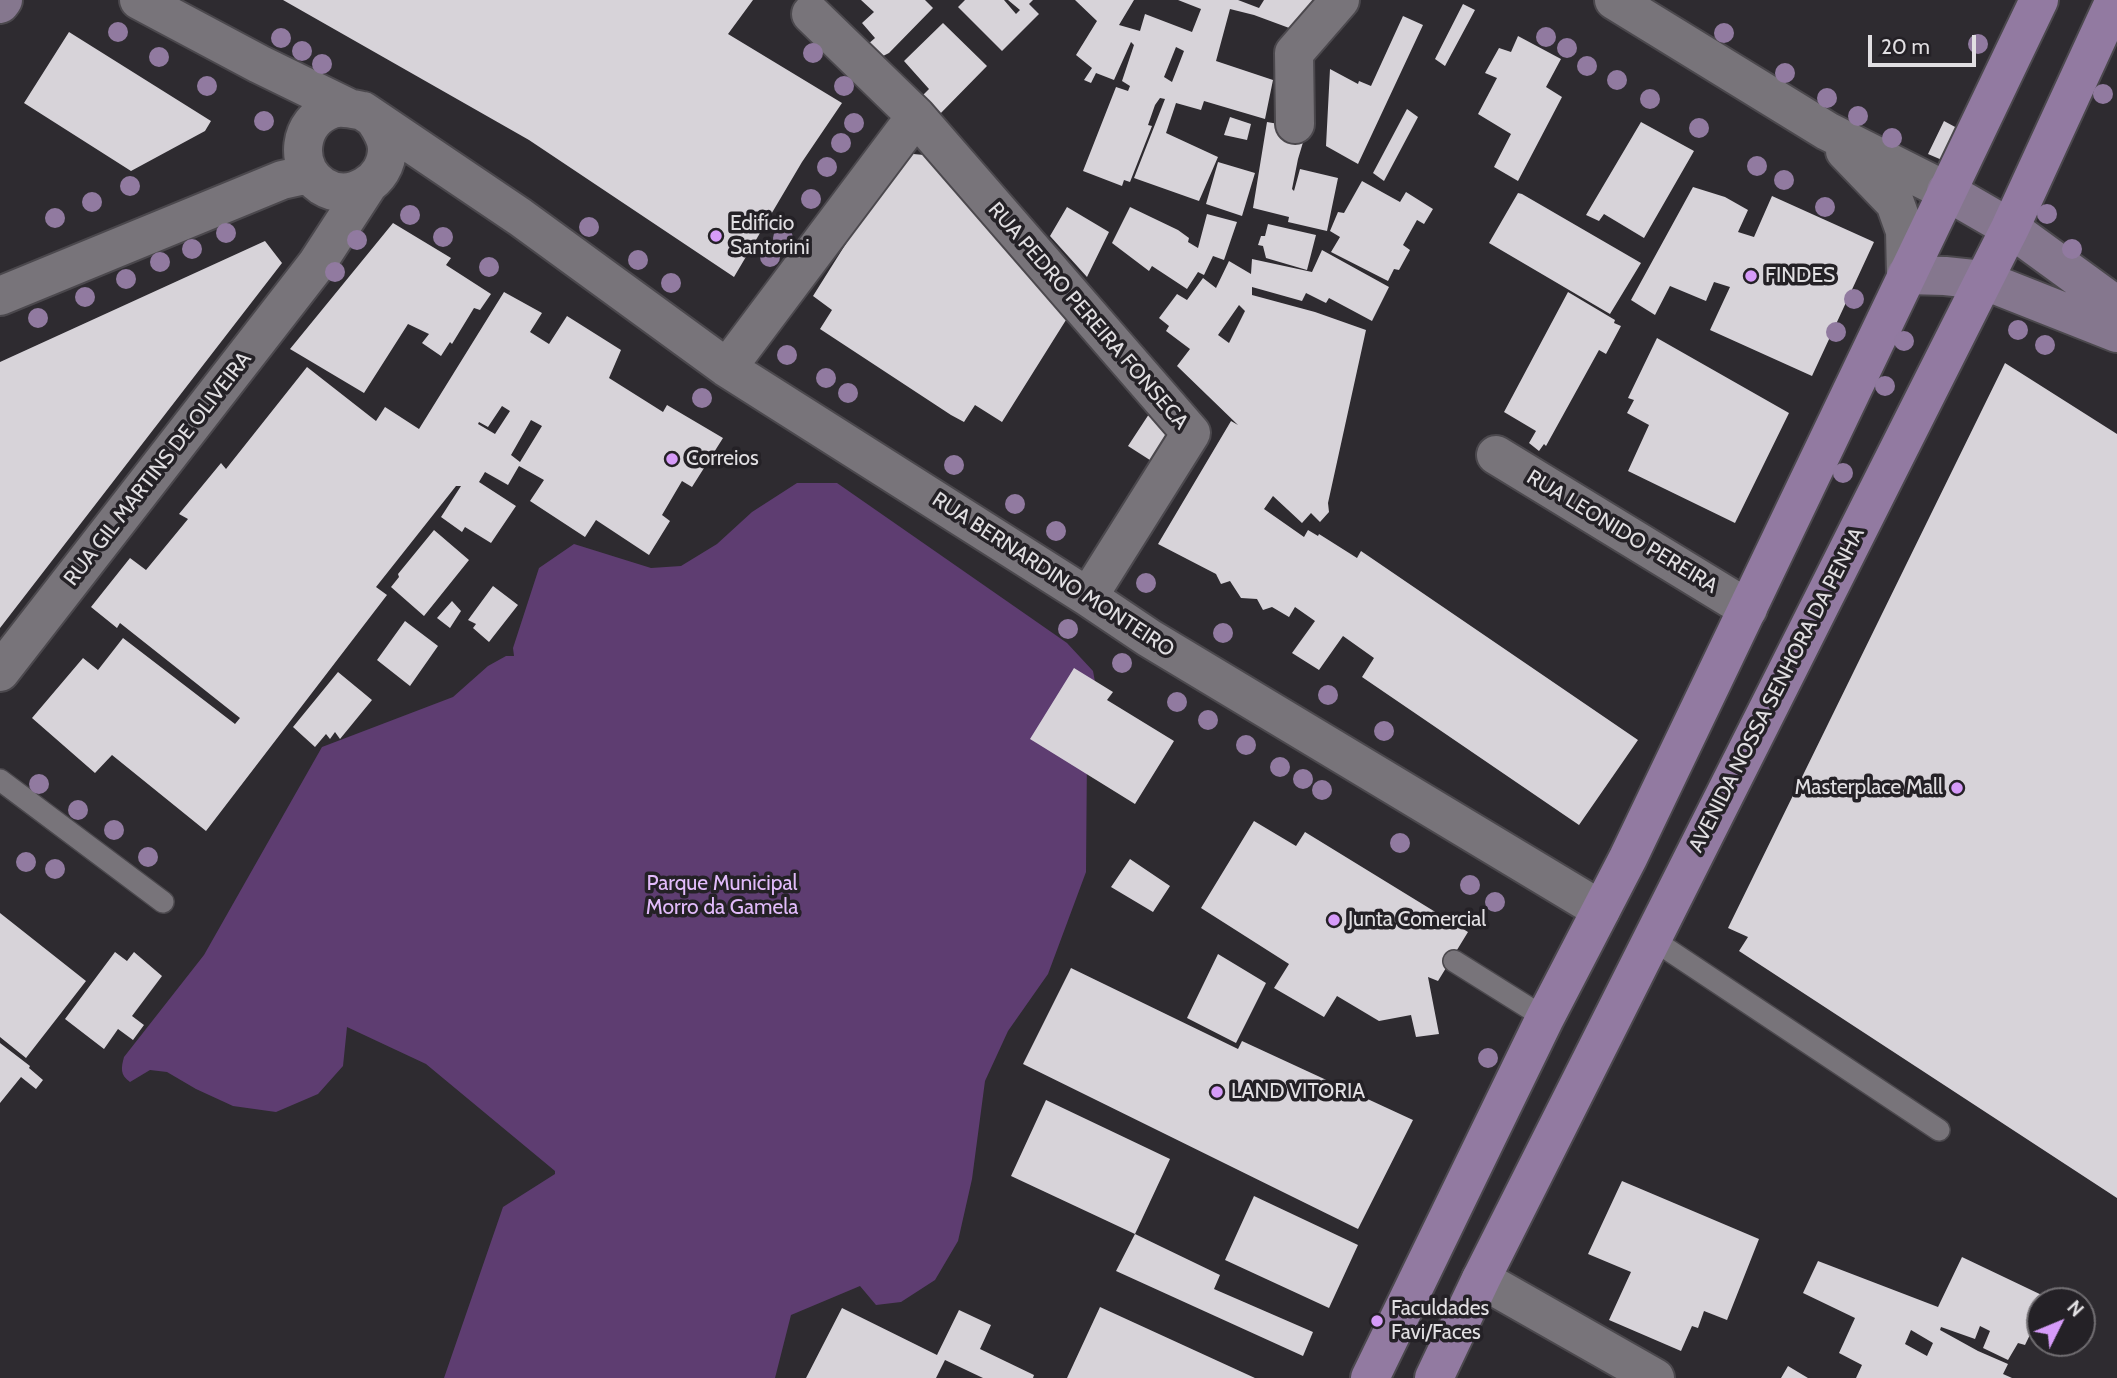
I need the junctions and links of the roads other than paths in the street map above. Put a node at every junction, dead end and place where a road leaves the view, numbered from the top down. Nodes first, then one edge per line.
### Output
1 (139, 0) edge
2 (1340, 0) edge
3 (1614, 0) edge
4 (2039, 0) edge
5 (2115, 0) edge
6 (811, 14) dead end
7 (259, 64) junction
8 (362, 114) junction
9 (916, 116) junction
10 (1294, 124) dead end
11 (1827, 131) junction
12 (310, 170) junction
13 (374, 180) junction
14 (1946, 191) junction
15 (520, 217) junction
16 (2010, 228) junction
17 (316, 265) junction
18 (1906, 275) junction
19 (1983, 280) junction
20 (0, 296) edge
21 (2117, 306) edge
22 (2117, 333) edge
23 (727, 368) junction
24 (1496, 455) dead end
25 (1088, 597) junction
26 (1748, 609) junction
27 (0, 672) edge
28 (0, 780) edge
29 (163, 902) dead end
30 (1601, 910) junction
31 (1652, 939) junction
32 (1454, 961) dead end
33 (1545, 1018) junction
34 (1938, 1130) dead end
35 (1481, 1279) junction
36 (1370, 1378) edge
37 (1434, 1378) edge
38 (1655, 1378) edge

1 - 7 street, RUA BERNARDINO MONTEIRO
2 - 10 street
3 - 11 street
4 - 14 main road
5 - 16 main road, AVENIDA NOSSA SENHORA DA PENHA
6 - 9 street, RUA PEDRO PEREIRA FONSECA
7 - 8 street, RUA BERNARDINO MONTEIRO
7 - 12 street, RUA BERNARDINO MONTEIRO
8 - 12 street
8 - 13 street
8 - 15 street, RUA BERNARDINO MONTEIRO
9 - 23 street
9 - 25 street, RUA PEDRO PEREIRA FONSECA
11 - 14 street
11 - 18 street
12 - 13 street
12 - 17 street, RUA GIL MARTINS DE OLIVEIRA
12 - 20 street
13 - 15 street, RUA BERNARDINO MONTEIRO
13 - 17 street, RUA GIL MARTINS DE OLIVEIRA
14 - 16 street
14 - 18 main road
15 - 23 street, RUA BERNARDINO MONTEIRO
16 - 19 main road, AVENIDA NOSSA SENHORA DA PENHA
16 - 21 street
17 - 27 street, RUA GIL MARTINS DE OLIVEIRA
18 - 19 street
18 - 26 main road
19 - 22 street
19 - 31 main road, AVENIDA NOSSA SENHORA DA PENHA
23 - 25 street, RUA BERNARDINO MONTEIRO
24 - 26 street, RUA LEONIDO PEREIRA
25 - 30 street, RUA BERNARDINO MONTEIRO
26 - 30 main road
28 - 29 lane
30 - 33 main road
31 - 34 lane
31 - 35 main road, AVENIDA NOSSA SENHORA DA PENHA
32 - 33 lane
33 - 36 main road
35 - 37 main road, AVENIDA NOSSA SENHORA DA PENHA
35 - 38 street

